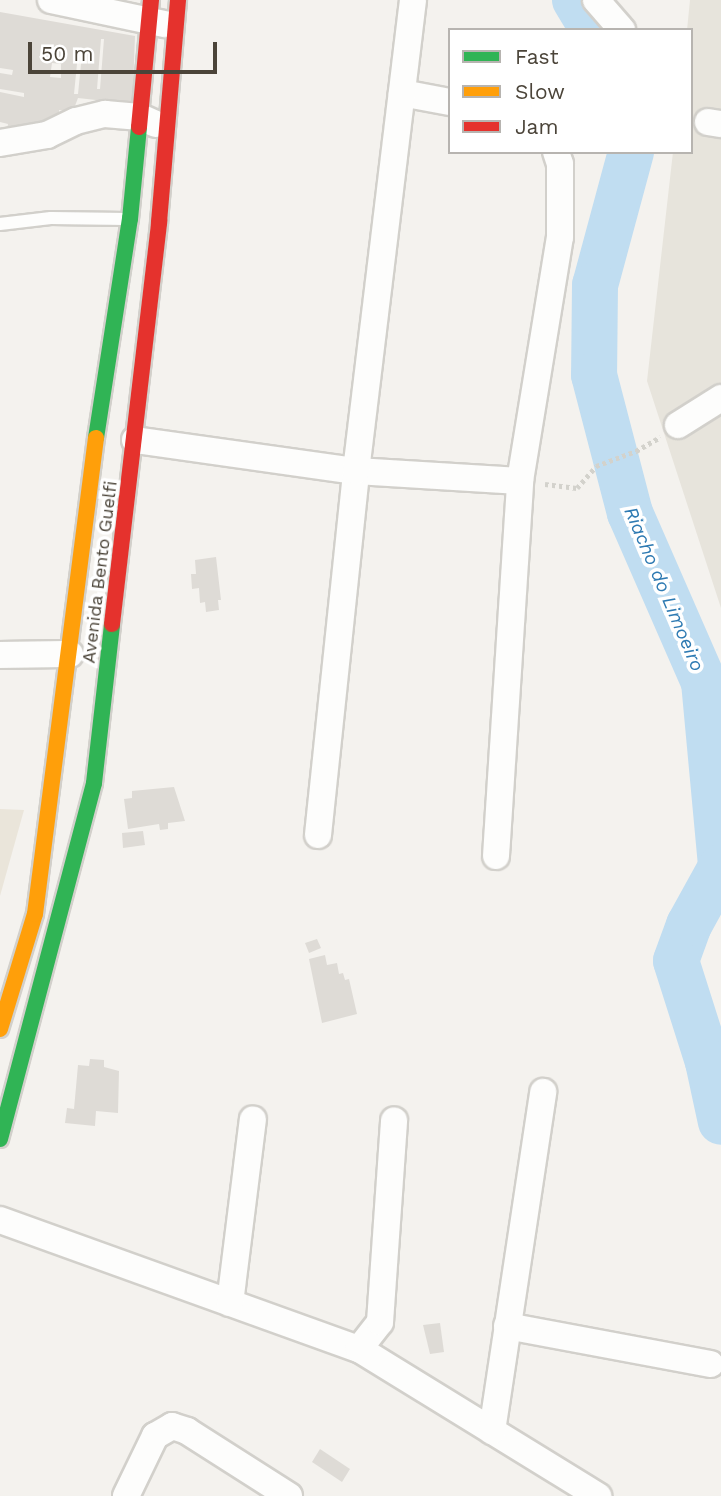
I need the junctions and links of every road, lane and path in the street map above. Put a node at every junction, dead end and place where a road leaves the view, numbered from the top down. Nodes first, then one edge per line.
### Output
1 (51, 0) edge
2 (414, 0) edge
3 (596, 0) edge
4 (150, 10) edge
5 (177, 13) edge
6 (620, 28) edge
7 (402, 93) junction
8 (448, 102) edge
9 (140, 117) junction
10 (167, 130) junction
11 (0, 143) edge
12 (557, 154) edge
13 (130, 219) junction
14 (0, 224) edge
15 (721, 398) edge
16 (678, 425) dead end
17 (135, 440) junction
18 (636, 451) dead end
19 (356, 471) junction
20 (520, 481) junction
21 (70, 654) junction
22 (0, 655) edge
23 (318, 835) dead end
24 (496, 856) dead end
25 (0, 1029) edge
26 (543, 1092) dead end
27 (253, 1119) dead end
28 (394, 1120) dead end
29 (0, 1139) edge
30 (0, 1220) edge
31 (230, 1303) junction
32 (507, 1326) junction
33 (359, 1349) junction
34 (709, 1364) dead end
35 (492, 1430) junction
36 (127, 1496) edge
37 (289, 1496) edge
38 (598, 1496) edge

1 - 4 street
2 - 7 street
3 - 6 street
4 - 5 street
4 - 9 main road, Avenida Bento Guelfi
5 - 10 main road, Avenida Bento Guelfi
7 - 8 street
7 - 19 street
9 - 10 street
9 - 11 street
9 - 13 main road, Avenida Bento Guelfi
10 - 17 main road, Avenida Bento Guelfi
12 - 20 street
13 - 14 lane
13 - 21 main road, Avenida Bento Guelfi
15 - 16 street
17 - 19 street
17 - 29 main road, Avenida Bento Guelfi
18 - 20 path
19 - 20 street
19 - 23 street
20 - 24 street
21 - 22 street
21 - 25 main road, Avenida Bento Guelfi
26 - 32 street
27 - 31 street
28 - 33 street
30 - 31 street
31 - 33 street
32 - 34 street
32 - 35 street
33 - 35 street
35 - 38 street
36 - 37 street

